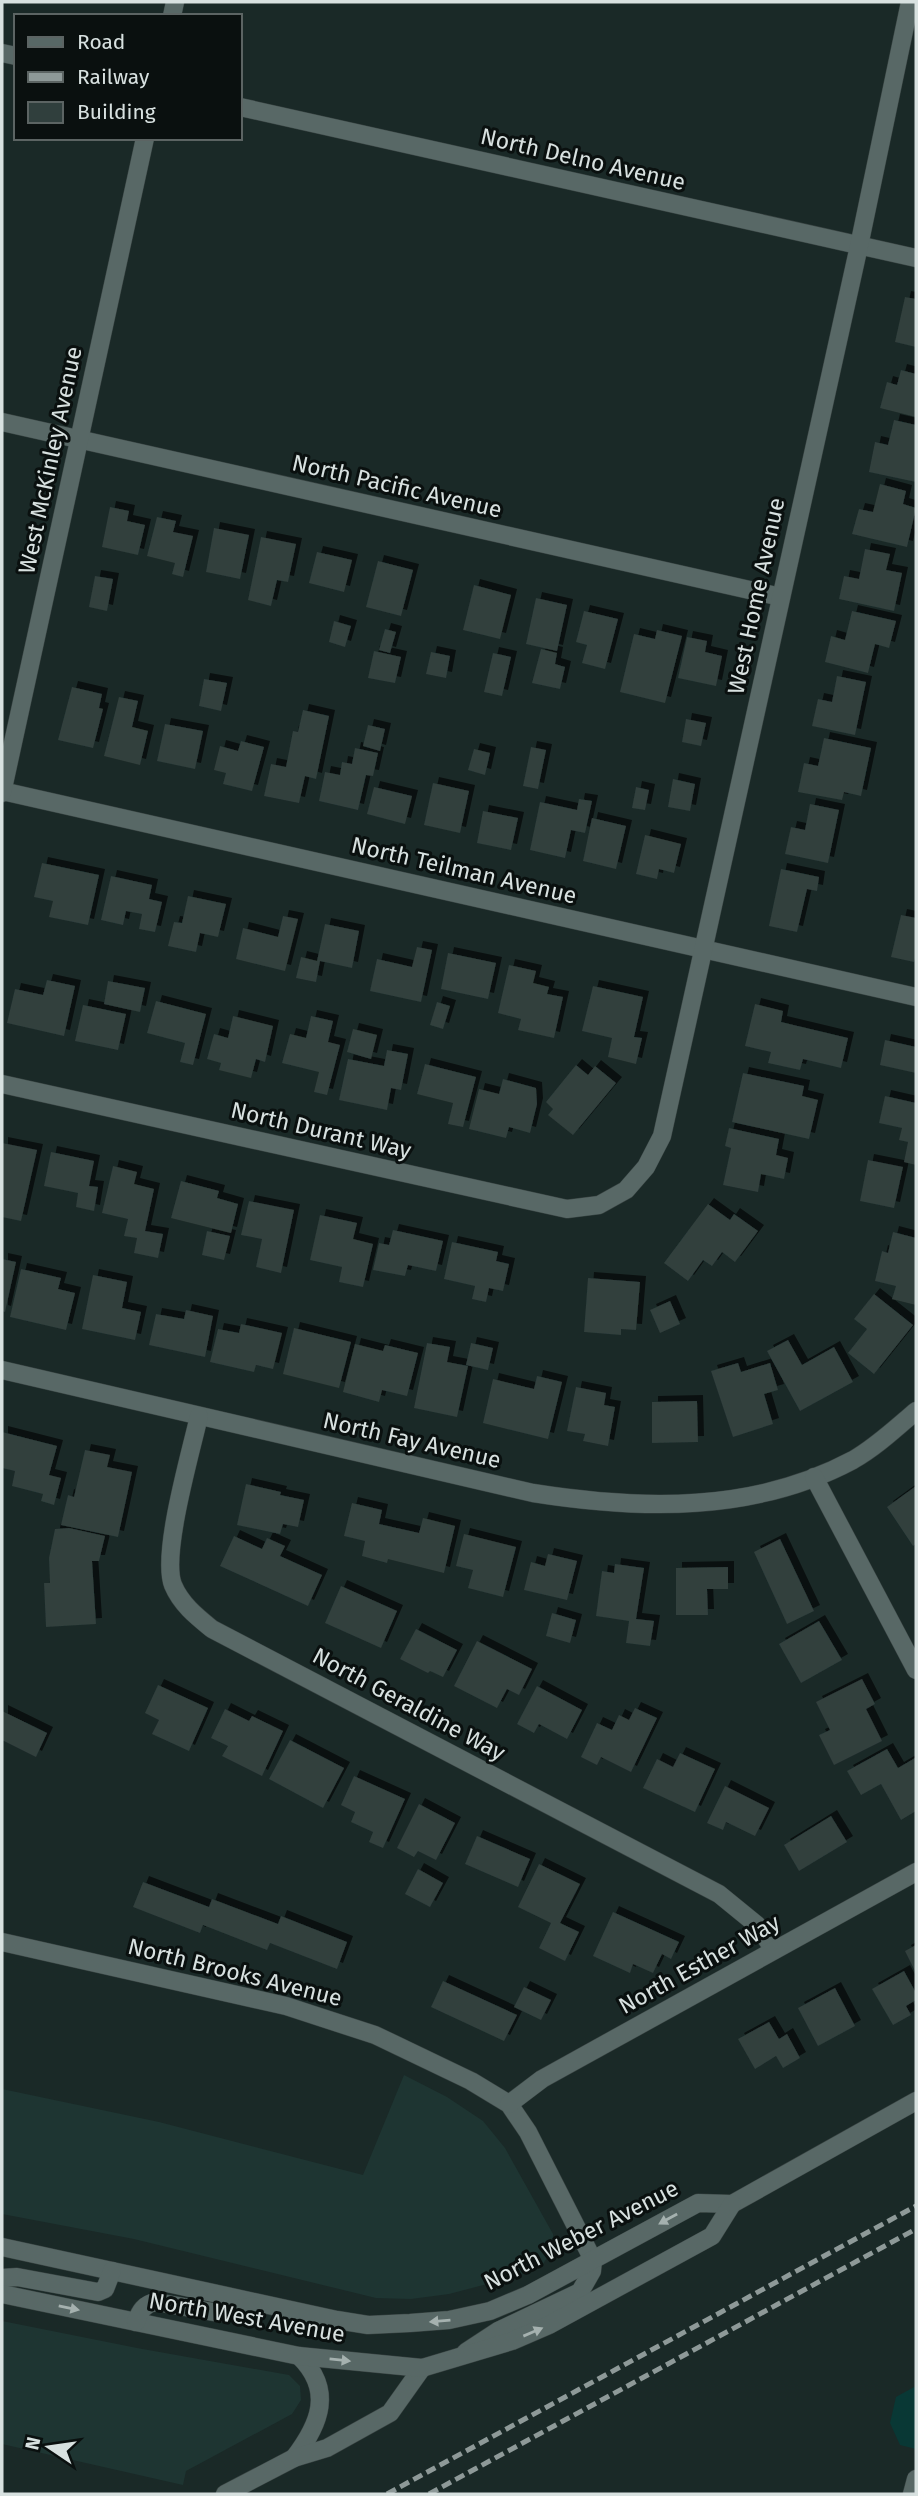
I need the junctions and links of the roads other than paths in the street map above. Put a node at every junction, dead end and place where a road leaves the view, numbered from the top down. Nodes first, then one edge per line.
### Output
1 (910, 2) edge
2 (242, 107) edge
3 (145, 140) edge
4 (859, 246) junction
5 (916, 258) edge
6 (2, 422) edge
7 (80, 440) junction
8 (781, 597) junction
9 (2, 792) edge
10 (705, 949) junction
11 (916, 997) edge
12 (2, 1084) edge
13 (626, 1190) joint
14 (2, 1370) edge
15 (916, 1411) edge
16 (199, 1416) junction
17 (814, 1477) junction
18 (916, 1670) edge
19 (916, 1872) edge
20 (2, 1942) edge
21 (775, 1950) junction
22 (916, 2101) edge
23 (509, 2104) junction
24 (732, 2204) junction
25 (2, 2247) edge
26 (593, 2260) junction
27 (112, 2271) junction
28 (2, 2278) edge
29 (2, 2294) edge
30 (260, 2305) junction
31 (135, 2322) junction
32 (411, 2323) joint
33 (299, 2356) junction
34 (458, 2358) junction
35 (422, 2368) junction
36 (294, 2458) junction
37 (916, 2479) edge
38 (225, 2494) edge
39 (912, 2494) edge

1 - 4 street, West Home Avenue
2 - 4 street, North Delno Avenue
3 - 7 street, West McKinley Avenue
4 - 5 street, North Delno Avenue
4 - 8 street, West Home Avenue
6 - 7 street, North Pacific Avenue
7 - 8 street, North Pacific Avenue
7 - 9 street, West McKinley Avenue
8 - 10 street, West Home Avenue
9 - 10 street, North Teilman Avenue
10 - 11 street, North Teilman Avenue
10 - 13 street, West Home Avenue
12 - 13 street, North Durant Way
14 - 16 street, North Fay Avenue
15 - 17 street, North Fay Avenue
16 - 17 street, North Fay Avenue
16 - 21 street, North Geraldine Way
17 - 18 street
19 - 21 street, North Esther Way
20 - 23 street, North Brooks Avenue
21 - 23 street, North Esther Way
22 - 24 street
23 - 26 street, North Brooks Avenue
24 -> 26 street, North Weber Avenue
34 -> 24 street, North West Avenue
25 - 27 street, North West Avenue
26 -> 32 street, North Weber Avenue
26 - 34 street
27 - 28 street
27 - 30 street, North West Avenue
29 -> 31 street, North West Avenue
30 - 31 street
30 - 32 street, North West Avenue
31 - 33 street, North West Avenue
33 -> 35 street, North West Avenue
33 - 36 street
34 - 35 street, North West Avenue
35 - 36 street
36 - 38 street
37 - 39 street

